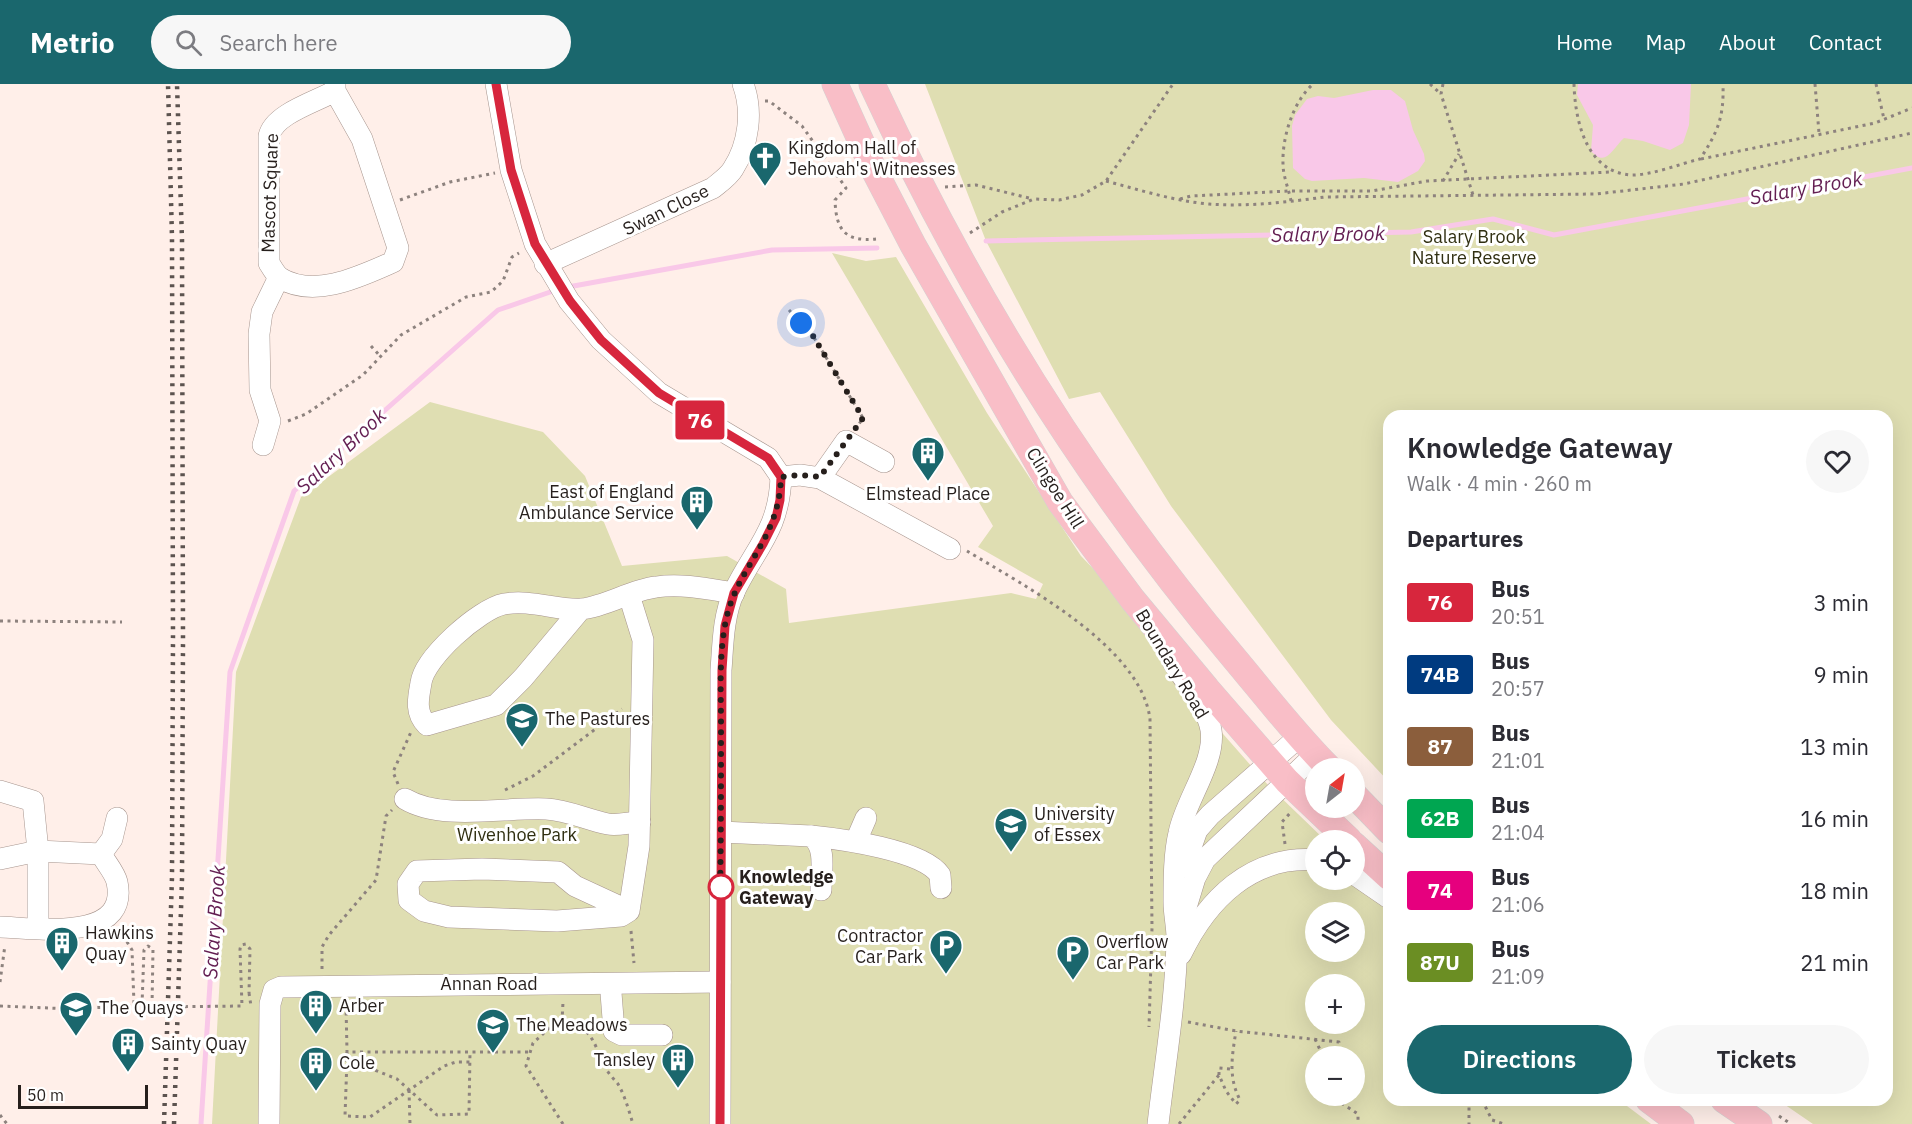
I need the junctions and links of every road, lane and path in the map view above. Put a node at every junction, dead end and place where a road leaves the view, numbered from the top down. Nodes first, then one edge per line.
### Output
1 (496, 84) edge
2 (835, 84) edge
3 (872, 84) edge
4 (1173, 84) edge
5 (1313, 84) edge
6 (1431, 84) edge
7 (1443, 84) edge
8 (1574, 84) edge
9 (1723, 84) edge
10 (1815, 84) edge
11 (1876, 84) edge
12 (335, 87) edge
13 (746, 93) edge
14 (1441, 94) junction
15 (1912, 108) edge
16 (1884, 119) junction
17 (1819, 133) junction
18 (1912, 134) edge
19 (1460, 153) junction
20 (1700, 159) junction
21 (511, 170) junction
22 (1611, 172) junction
23 (1468, 180) junction
24 (1106, 181) junction
25 (1443, 181) junction
26 (852, 185) dead end
27 (846, 188) junction
28 (1289, 191) junction
29 (944, 194) dead end
30 (1473, 195) junction
31 (1034, 200) junction
32 (1178, 200) junction
33 (1291, 201) junction
34 (384, 206) junction
35 (963, 230) dead end
36 (970, 233) dead end
37 (968, 239) dead end
38 (876, 240) dead end
39 (535, 244) junction
40 (550, 272) junction
41 (279, 277) junction
42 (789, 310) dead end
43 (371, 346) dead end
44 (381, 356) junction
45 (280, 420) junction
46 (846, 441) junction
47 (263, 445) dead end
48 (884, 462) dead end
49 (781, 477) junction
50 (820, 477) junction
51 (950, 549) joint
52 (734, 593) junction
53 (629, 595) junction
54 (1133, 600) junction
55 (581, 609) junction
56 (0, 621) edge
57 (122, 622) dead end
58 (642, 680) junction
59 (424, 722) junction
60 (1315, 753) edge
61 (1269, 762) junction
62 (1287, 781) junction
63 (0, 790) edge
64 (405, 799) junction
65 (1365, 806) edge
66 (477, 810) junction
67 (117, 818) dead end
68 (866, 818) dead end
69 (640, 822) junction
70 (1282, 822) dead end
71 (1383, 825) edge
72 (1338, 830) edge
73 (721, 832) junction
74 (810, 836) junction
75 (856, 841) junction
76 (38, 851) junction
77 (101, 854) junction
78 (1365, 855) edge
79 (0, 859) edge
80 (1287, 860) junction
81 (1305, 860) edge
82 (1383, 872) edge
83 (1365, 882) edge
84 (941, 888) dead end
85 (821, 890) dead end
86 (1383, 894) edge
87 (1174, 903) junction
88 (629, 911) junction
89 (111, 915) junction
90 (4, 928) edge
91 (38, 928) junction
92 (1177, 936) junction
93 (1175, 967) junction
94 (0, 982) edge
95 (720, 982) junction
96 (635, 983) junction
97 (321, 986) junction
98 (249, 993) dead end
99 (611, 993) dead end
100 (563, 994) dead end
101 (346, 997) dead end
102 (134, 1004) junction
103 (0, 1006) edge
104 (1183, 1021) dead end
105 (562, 1022) junction
106 (1149, 1030) dead end
107 (1236, 1031) junction
108 (662, 1035) dead end
109 (1315, 1039) junction
110 (1318, 1046) edge
111 (1339, 1046) edge
112 (347, 1052) junction
113 (471, 1052) junction
114 (528, 1052) junction
115 (347, 1059) junction
116 (470, 1062) junction
117 (1231, 1069) junction
118 (1219, 1076) junction
119 (409, 1090) junction
120 (1346, 1106) edge
121 (1469, 1106) edge
122 (1485, 1106) edge
123 (1657, 1106) edge
124 (1733, 1106) edge
125 (0, 1115) edge
126 (8, 1124) edge
127 (269, 1124) edge
128 (410, 1124) edge
129 (563, 1124) edge
130 (633, 1124) edge
131 (720, 1124) edge
132 (1158, 1124) edge
133 (1179, 1124) edge
134 (1358, 1124) edge
135 (1469, 1124) edge
136 (1504, 1124) edge
137 (1681, 1124) edge
138 (1759, 1124) edge

1 - 21 street
2 - 54 main road, Clingoe Hill
3 - 60 main road
4 - 24 path
5 - 28 path
6 - 14 path
7 - 14 path
8 - 22 path
9 - 20 path
10 - 17 path
11 - 16 path
12 - 34 street, Mascot Square
12 - 41 street, Mascot Square
13 - 27 path
13 - 40 street, Swan Close
14 - 19 path
15 - 16 path
16 - 17 path
17 - 20 path
18 - 30 path
19 - 23 path
19 - 25 path
20 - 22 path
21 - 34 path
21 - 39 street
22 - 23 path
23 - 25 path
23 - 30 path
24 - 31 path
24 - 32 path
25 - 28 path
26 - 27 path
27 - 38 path
28 - 32 path
28 - 33 path
29 - 31 path
30 - 33 path
31 - 36 path
32 - 33 path
34 - 41 street, Mascot Square
35 - 37 path
39 - 40 street
39 - 44 path
40 - 49 street
41 - 45 street
42 - 46 path
43 - 44 path
44 - 45 path
45 - 47 street
46 - 48 street
46 - 50 street
49 - 50 street
49 - 52 street
50 - 51 street
51 - 106 path
52 - 53 street
52 - 73 street
53 - 55 street
53 - 58 street
54 - 61 main road, Clingoe Hill
54 - 87 street, Boundary Road
55 - 59 street
55 - 59 street
56 - 57 path
58 - 66 path
58 - 69 street
59 - 64 path
60 - 61 street, Boundary Road
60 - 62 street, Boundary Road
61 - 62 main road, Clingoe Hill
61 - 87 street, Boundary Road
62 - 72 main road, Clingoe Hill
62 - 92 street, Boundary Road
63 - 76 street
64 - 66 street
64 - 97 path
65 - 71 main road
66 - 69 street
67 - 77 street
68 - 75 street
69 - 88 street
70 - 80 path
73 - 74 street
73 - 95 street
74 - 75 street
74 - 85 street
75 - 84 street
76 - 77 street
76 - 79 street
76 - 91 street
77 - 89 street
78 - 82 main road
80 - 81 street, Boundary Road
80 - 93 street, Boundary Road
83 - 86 street
87 - 92 street, Boundary Road
88 - 88 street
88 - 96 path
89 - 91 street
89 - 102 path
90 - 91 street
90 - 94 path
92 - 93 street, Boundary Road
93 - 132 street, Boundary Road
95 - 96 street, Annan Road
95 - 131 street
96 - 97 street, Annan Road
97 - 127 street, Annan Road
98 - 102 path, bridge
99 - 108 street
100 - 105 path
101 - 112 path
102 - 103 path
104 - 107 path
105 - 114 path
105 - 130 path
107 - 109 path
107 - 117 path
109 - 110 path
109 - 111 path
112 - 113 path
112 - 115 path
113 - 114 path
113 - 116 path
114 - 129 path
115 - 119 path
115 - 119 path
116 - 119 path
116 - 119 path
117 - 118 path
117 - 118 path
118 - 133 path
119 - 128 path
120 - 134 path
121 - 135 path
122 - 136 path
123 - 137 main road
124 - 138 main road
125 - 126 path

